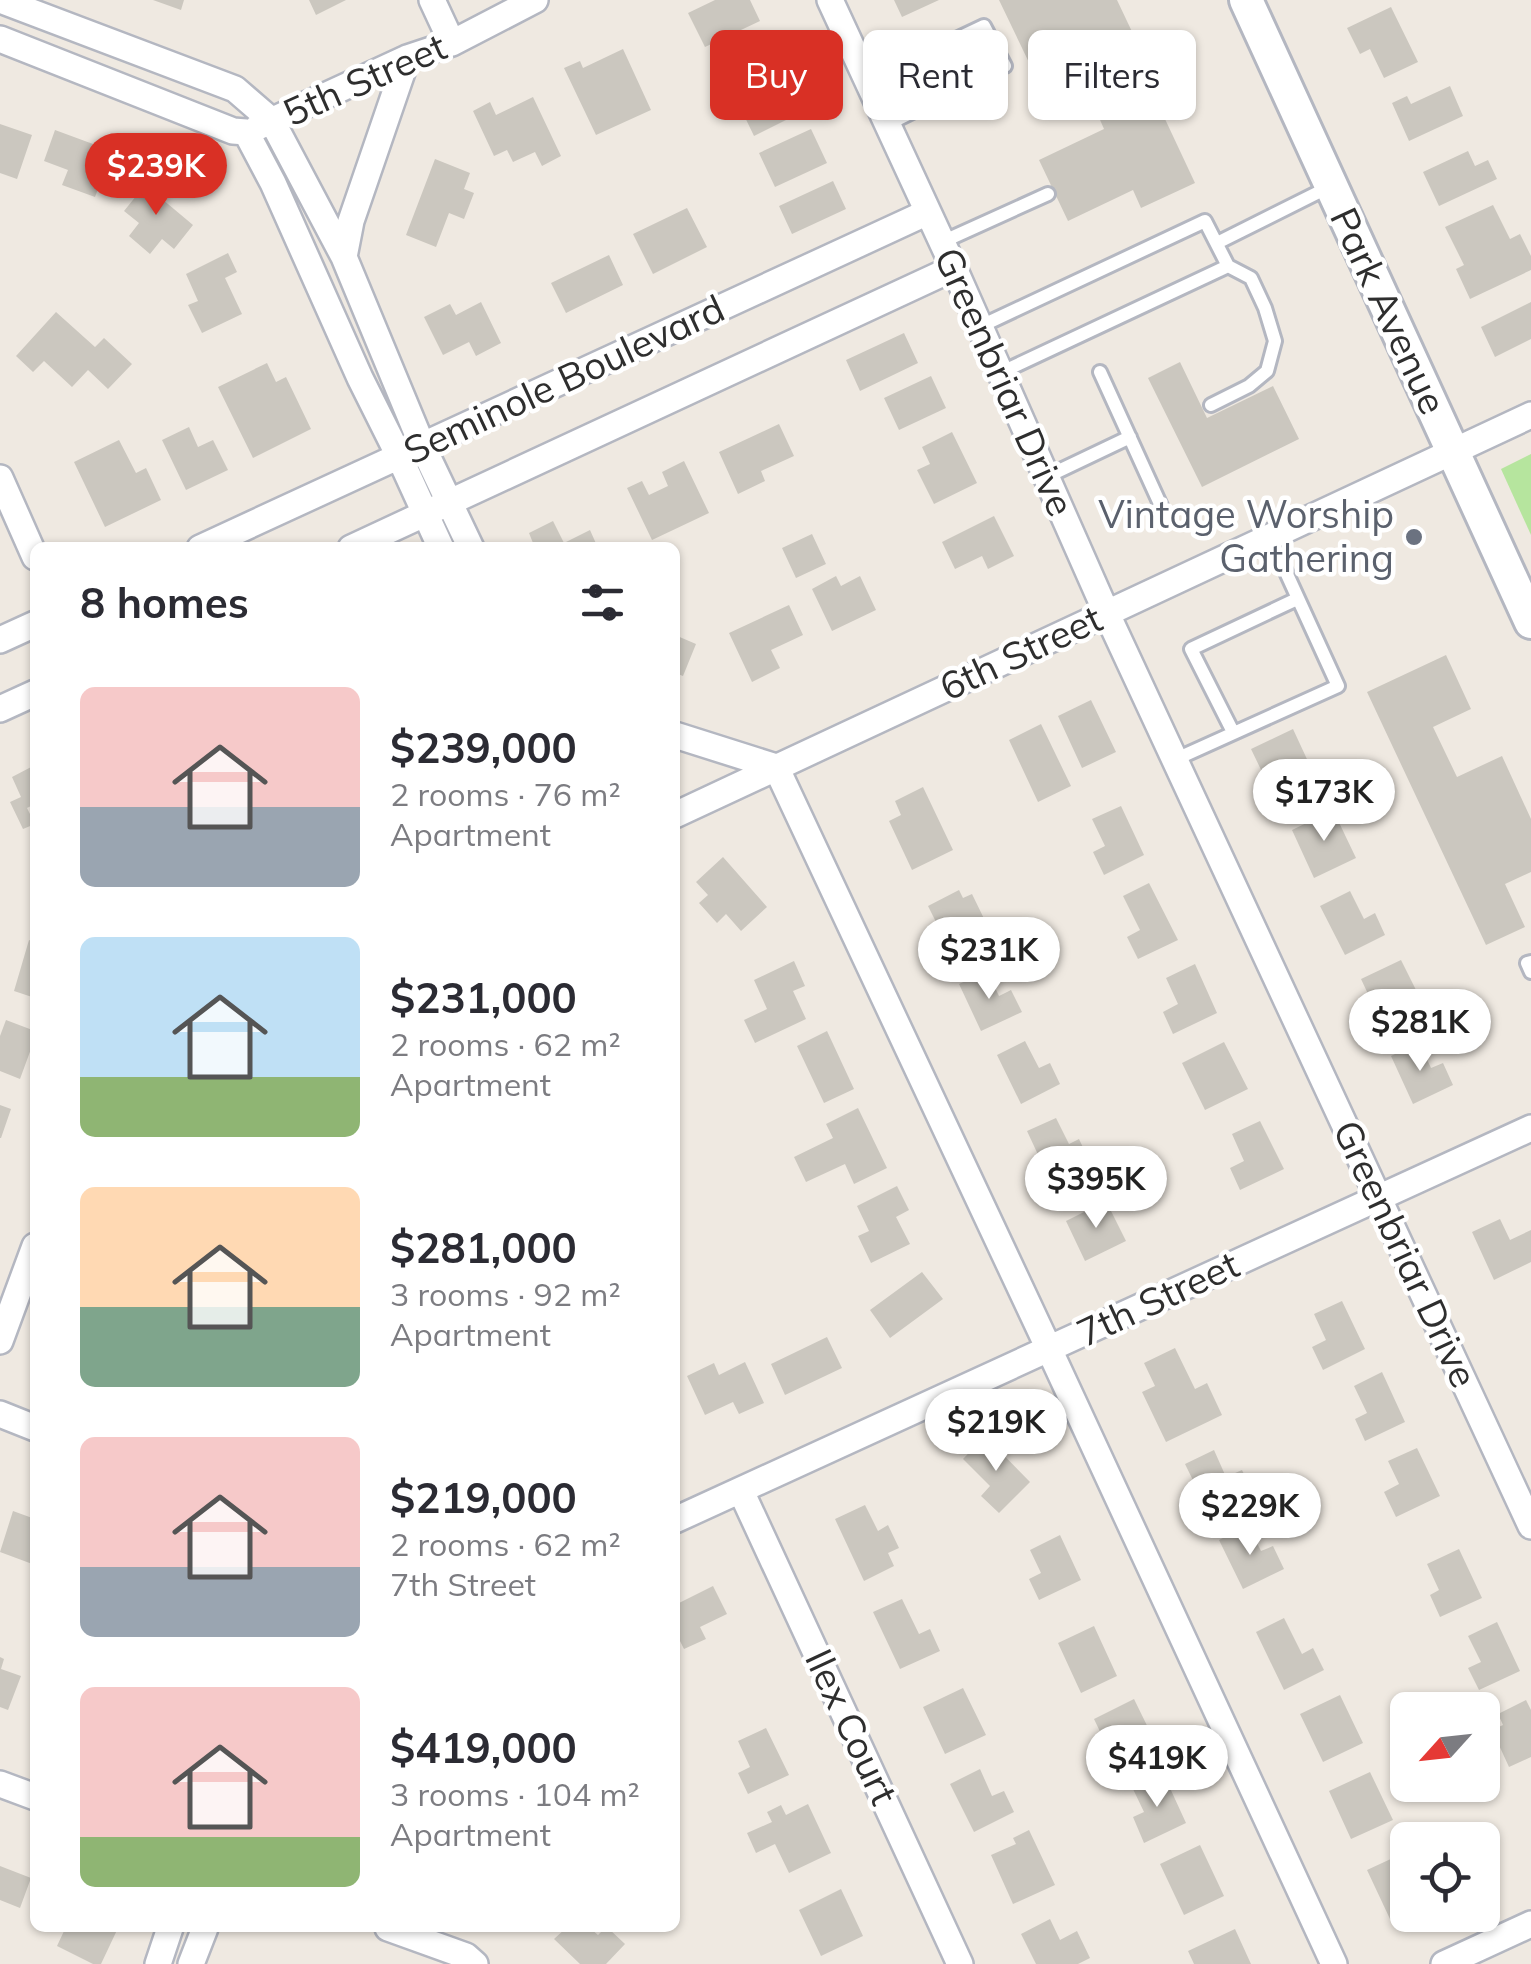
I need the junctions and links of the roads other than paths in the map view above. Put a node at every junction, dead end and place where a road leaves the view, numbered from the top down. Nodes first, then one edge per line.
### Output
1 (0, 0) edge
2 (432, 0) edge
3 (535, 0) edge
4 (830, 0) edge
5 (1246, 0) edge
6 (0, 40) edge
7 (452, 44) junction
8 (407, 58) junction
9 (863, 70) edge
10 (886, 120) edge
11 (896, 120) edge
12 (272, 121) junction
13 (888, 124) junction
14 (246, 132) junction
15 (1331, 186) junction
16 (1048, 194) dead end
17 (928, 212) junction
18 (942, 242) junction
19 (1216, 242) junction
20 (344, 258) junction
21 (1228, 266) junction
22 (954, 268) junction
23 (980, 327) junction
24 (1100, 372) dead end
25 (1000, 373) junction
26 (1211, 405) dead end
27 (1531, 415) edge
28 (1130, 437) junction
29 (410, 451) junction
30 (1452, 452) junction
31 (1046, 477) junction
32 (0, 478) edge
33 (449, 502) junction
34 (1161, 506) dead end
35 (425, 513) junction
36 (1270, 537) junction
37 (213, 542) edge
38 (364, 542) edge
39 (438, 542) edge
40 (469, 542) edge
41 (30, 545) edge
42 (1298, 599) junction
43 (1106, 614) junction
44 (1531, 622) edge
45 (30, 626) edge
46 (0, 640) edge
47 (30, 695) edge
48 (0, 709) edge
49 (1233, 732) junction
50 (680, 737) edge
51 (1174, 760) junction
52 (776, 767) junction
53 (680, 813) edge
54 (1531, 962) edge
55 (1531, 972) edge
56 (1531, 1128) edge
57 (1378, 1198) junction
58 (30, 1260) edge
59 (0, 1341) edge
60 (1050, 1348) junction
61 (0, 1414) edge
62 (30, 1426) edge
63 (741, 1491) junction
64 (680, 1518) edge
65 (1531, 1526) edge
66 (0, 1784) edge
67 (30, 1795) edge
68 (1531, 1924) edge
69 (169, 1932) edge
70 (203, 1932) edge
71 (399, 1932) edge
72 (158, 1964) edge
73 (191, 1964) edge
74 (475, 1964) edge
75 (960, 1964) edge
76 (1334, 1964) edge
77 (1444, 1964) edge

1 - 12 street
2 - 7 street
3 - 7 street, 5th Street
4 - 9 street, Greenbriar Drive
5 - 15 street, Park Avenue
6 - 14 street
7 - 8 street, 5th Street
8 - 12 street, 5th Street
8 - 20 street
10 - 13 street, Greenbriar Drive
11 - 13 lane
12 - 14 street, 5th Street
12 - 20 street
13 - 17 street, Greenbriar Drive
14 - 29 street
15 - 19 lane
15 - 30 street, Park Avenue
16 - 18 lane
17 - 18 street, Greenbriar Drive
17 - 29 street, Seminole Boulevard
18 - 22 street, Greenbriar Drive
19 - 21 lane
19 - 23 lane
20 - 29 street
21 - 25 lane
21 - 26 lane
22 - 23 street, Greenbriar Drive
22 - 33 street, Seminole Boulevard
23 - 25 street, Greenbriar Drive
24 - 28 lane
25 - 31 street, Greenbriar Drive
27 - 30 street, 6th Street
28 - 31 lane
28 - 34 lane
29 - 33 street
29 - 35 street
29 - 37 street, Seminole Boulevard
30 - 36 street, 6th Street
30 - 44 street, Park Avenue
31 - 43 street, Greenbriar Drive
32 - 41 street
33 - 35 street, Seminole Boulevard
33 - 40 street
35 - 38 street, Seminole Boulevard
35 - 39 street
36 - 42 lane
36 - 43 street, 6th Street
42 - 49 lane
42 - 49 lane
43 - 51 street, Greenbriar Drive
43 - 52 street, 6th Street
45 - 46 street
47 - 48 street
49 - 51 lane
50 - 52 street
51 - 57 street, Greenbriar Drive
52 - 53 street, 6th Street
52 - 60 street
54 - 55 lane
56 - 57 street, 7th Street
57 - 60 street, 7th Street
57 - 65 street, Greenbriar Drive
58 - 59 street
60 - 63 street, 7th Street
60 - 76 street
61 - 62 street
63 - 64 street, 7th Street
63 - 75 street, Ilex Court
66 - 67 street
68 - 77 street
69 - 72 street
70 - 73 street
71 - 74 street

